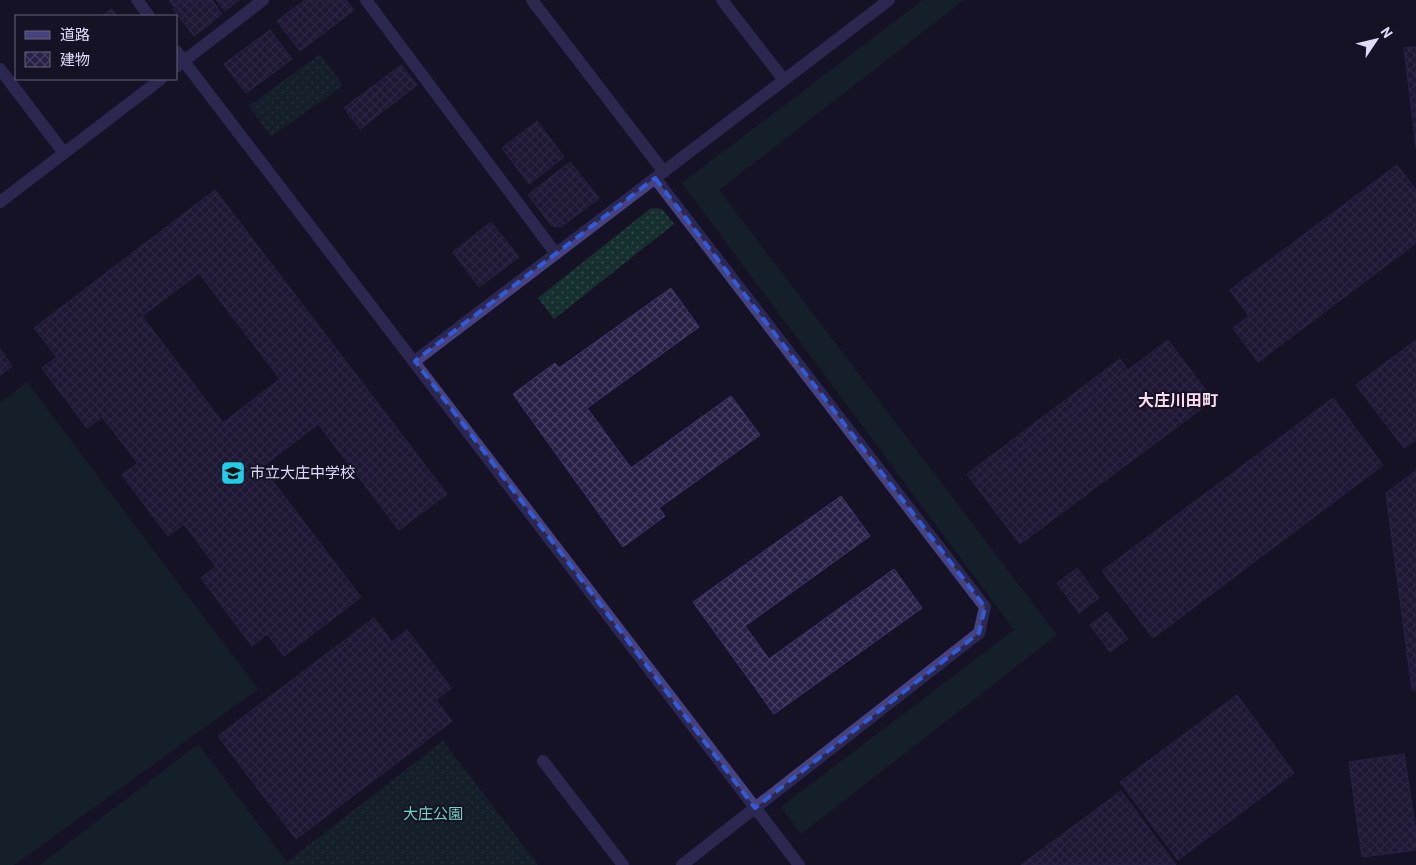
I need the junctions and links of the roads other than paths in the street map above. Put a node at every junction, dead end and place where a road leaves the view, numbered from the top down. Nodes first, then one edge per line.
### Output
1 (137, 0) edge
2 (263, 0) edge
3 (366, 0) edge
4 (532, 0) edge
5 (722, 0) edge
6 (889, 0) edge
7 (148, 15) edge
8 (179, 60) edge
9 (0, 69) edge
10 (160, 80) edge
11 (784, 80) junction
12 (64, 153) junction
13 (659, 175) junction
14 (0, 202) edge
15 (556, 254) junction
16 (414, 361) junction
17 (543, 761) dead end
18 (756, 808) junction
19 (623, 865) edge
20 (682, 865) edge
21 (799, 865) edge

1 - 7 street
2 - 8 street
3 - 15 street
4 - 13 street
5 - 11 street
6 - 11 street
8 - 16 street
9 - 12 street
10 - 12 street
11 - 13 street
12 - 14 street
13 - 15 street
13 - 18 street
15 - 16 street
16 - 18 street
17 - 19 street
18 - 20 street
18 - 21 street

